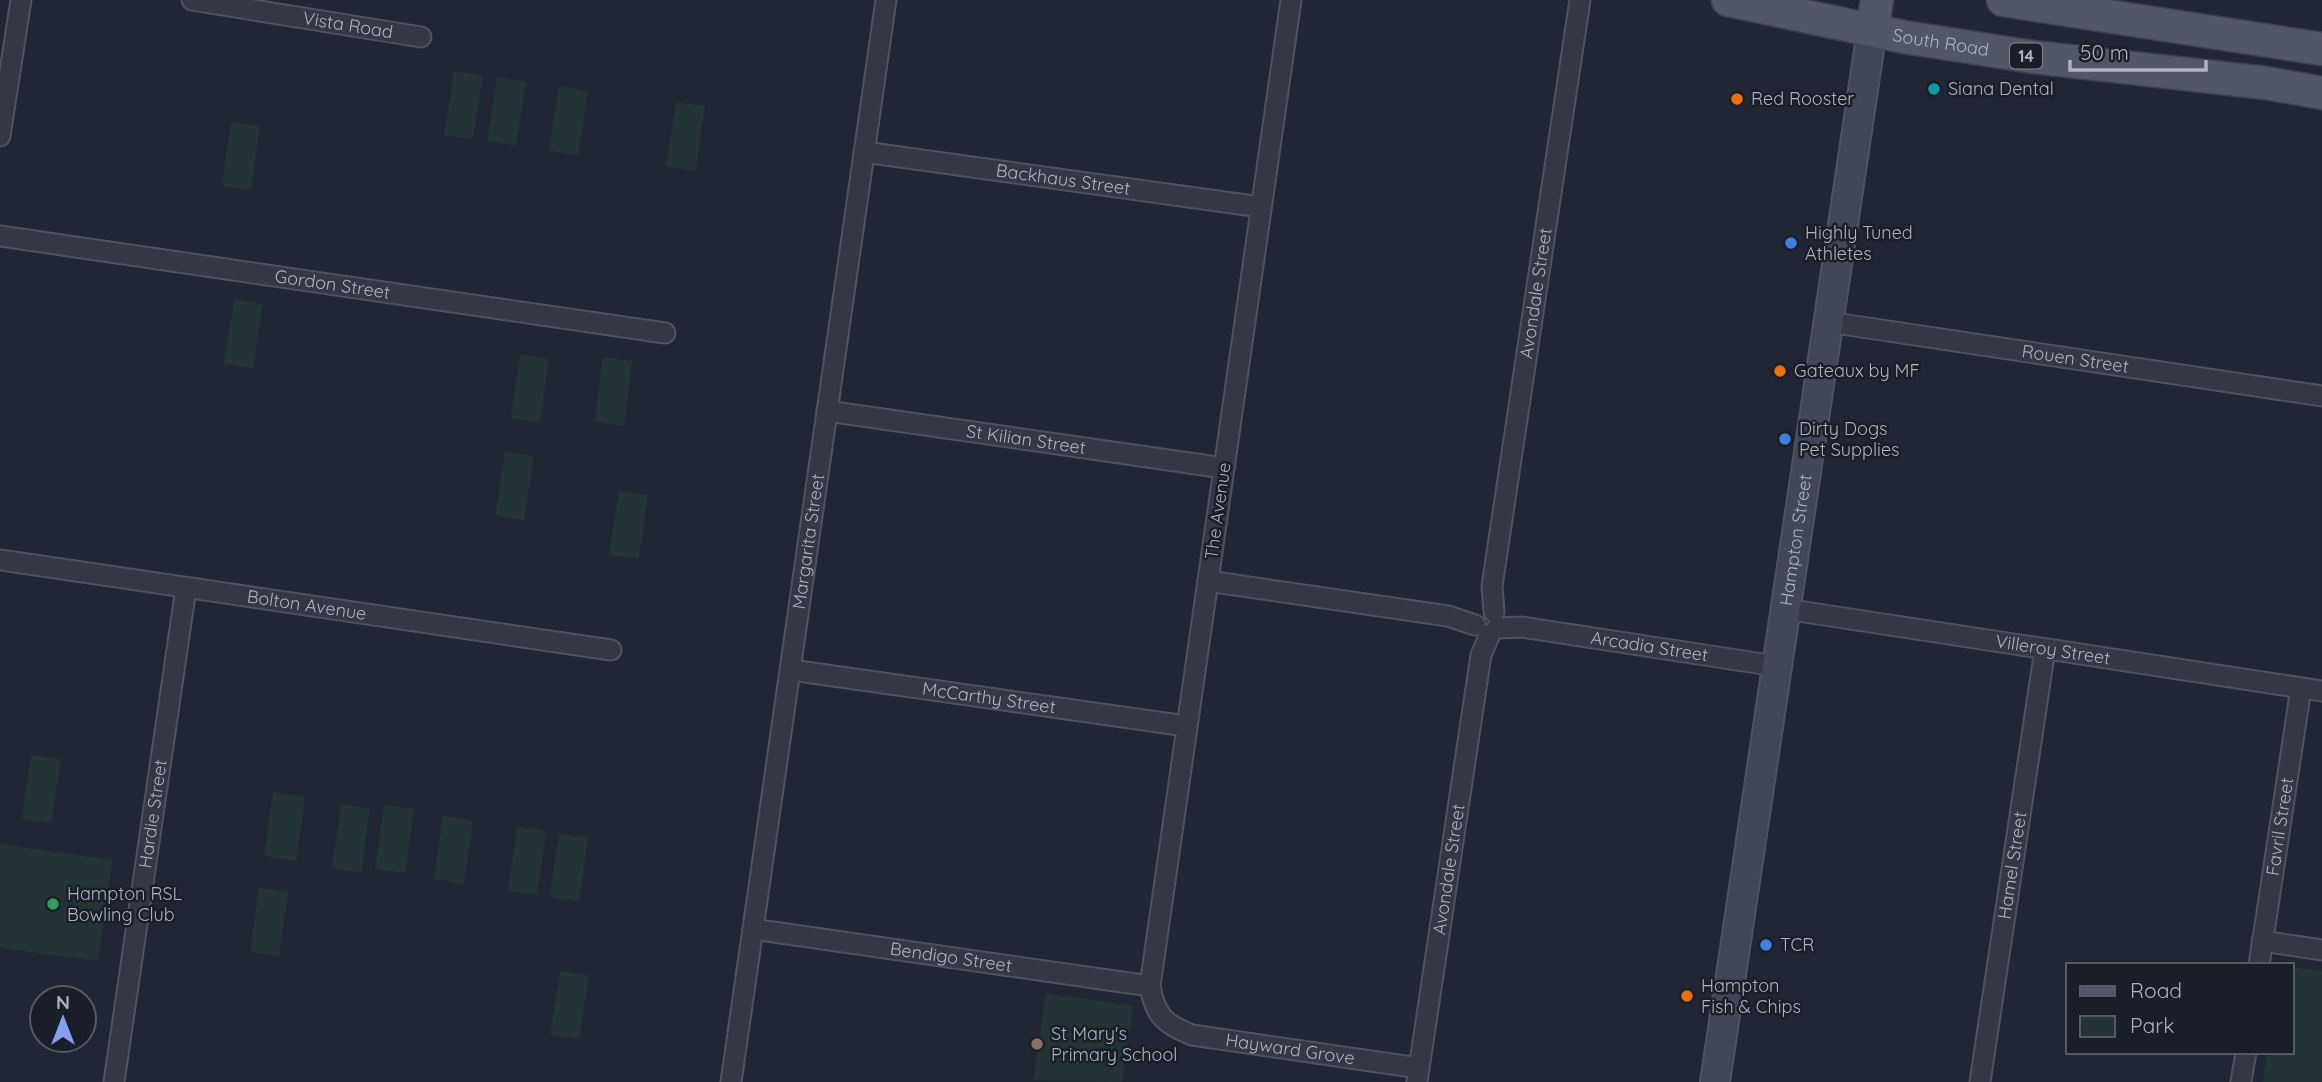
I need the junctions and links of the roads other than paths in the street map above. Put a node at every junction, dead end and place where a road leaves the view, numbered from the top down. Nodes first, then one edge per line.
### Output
1 (20, 0) edge
2 (192, 0) edge
3 (886, 0) edge
4 (1291, 0) edge
5 (1580, 0) edge
6 (1734, 0) edge
7 (2010, 1) edge
8 (1874, 15) edge
9 (421, 37) dead end
10 (2322, 49) edge
11 (2007, 52) junction
12 (2322, 93) edge
13 (0, 136) edge
14 (864, 152) junction
15 (1261, 207) junction
16 (0, 236) edge
17 (1828, 322) junction
18 (665, 333) dead end
19 (2322, 396) edge
20 (827, 411) junction
21 (1224, 468) junction
22 (0, 560) edge
23 (1208, 581) junction
24 (186, 588) junction
25 (1786, 609) junction
26 (1487, 622) junction
27 (2045, 649) junction
28 (611, 650) dead end
29 (1776, 666) junction
30 (791, 670) junction
31 (2301, 688) junction
32 (2322, 691) edge
33 (1186, 726) junction
34 (753, 929) junction
35 (2262, 941) junction
36 (2322, 950) edge
37 (2259, 963) edge
38 (1150, 985) junction
39 (1163, 1019) joint
40 (2246, 1054) edge
41 (1418, 1075) edge
42 (114, 1082) edge
43 (730, 1082) edge
44 (1715, 1082) edge
45 (1980, 1082) edge
46 (2241, 1082) edge

1 - 13 street
2 - 9 street, Vista Road
3 - 14 street, Margarita Street
4 - 15 street, The Avenue
5 - 26 street, Avondale Street
6 - 8 main road, South Road / 14
7 - 10 main road
7 - 11 main road
8 - 11 main road, South Road / 14
8 - 17 main road, Hampton Street
11 - 12 main road, South Road / 14
14 - 15 street, Backhaus Street
14 - 20 street, Margarita Street
15 - 21 street, The Avenue
16 - 18 street, Gordon Street
17 - 19 street, Rouen Street
17 - 25 main road, Hampton Street
20 - 21 street, St Kilian Street
20 - 30 street, Margarita Street
21 - 23 street, The Avenue
22 - 24 street, Bolton Avenue
23 - 26 street, Arcadia Street
23 - 33 street, The Avenue
24 - 28 street, Bolton Avenue
24 - 42 street, Hardie Street
25 - 27 street, Villeroy Street
25 - 29 main road, Hampton Street
26 - 29 street, Arcadia Street
26 - 41 street, Avondale Street
27 - 31 street, Villeroy Street
27 - 45 street, Hamel Street
29 - 44 main road, Hampton Street
30 - 33 street, McCarthy Street
30 - 34 street, Margarita Street
31 - 32 street, Villeroy Street
31 - 35 street, Favril Street
33 - 38 street, The Avenue
34 - 38 street, Bendigo Street
34 - 43 street, Margarita Street
35 - 36 street
35 - 37 street, Favril Street
38 - 39 street, The Avenue
39 - 41 street, Hayward Grove
40 - 46 street

